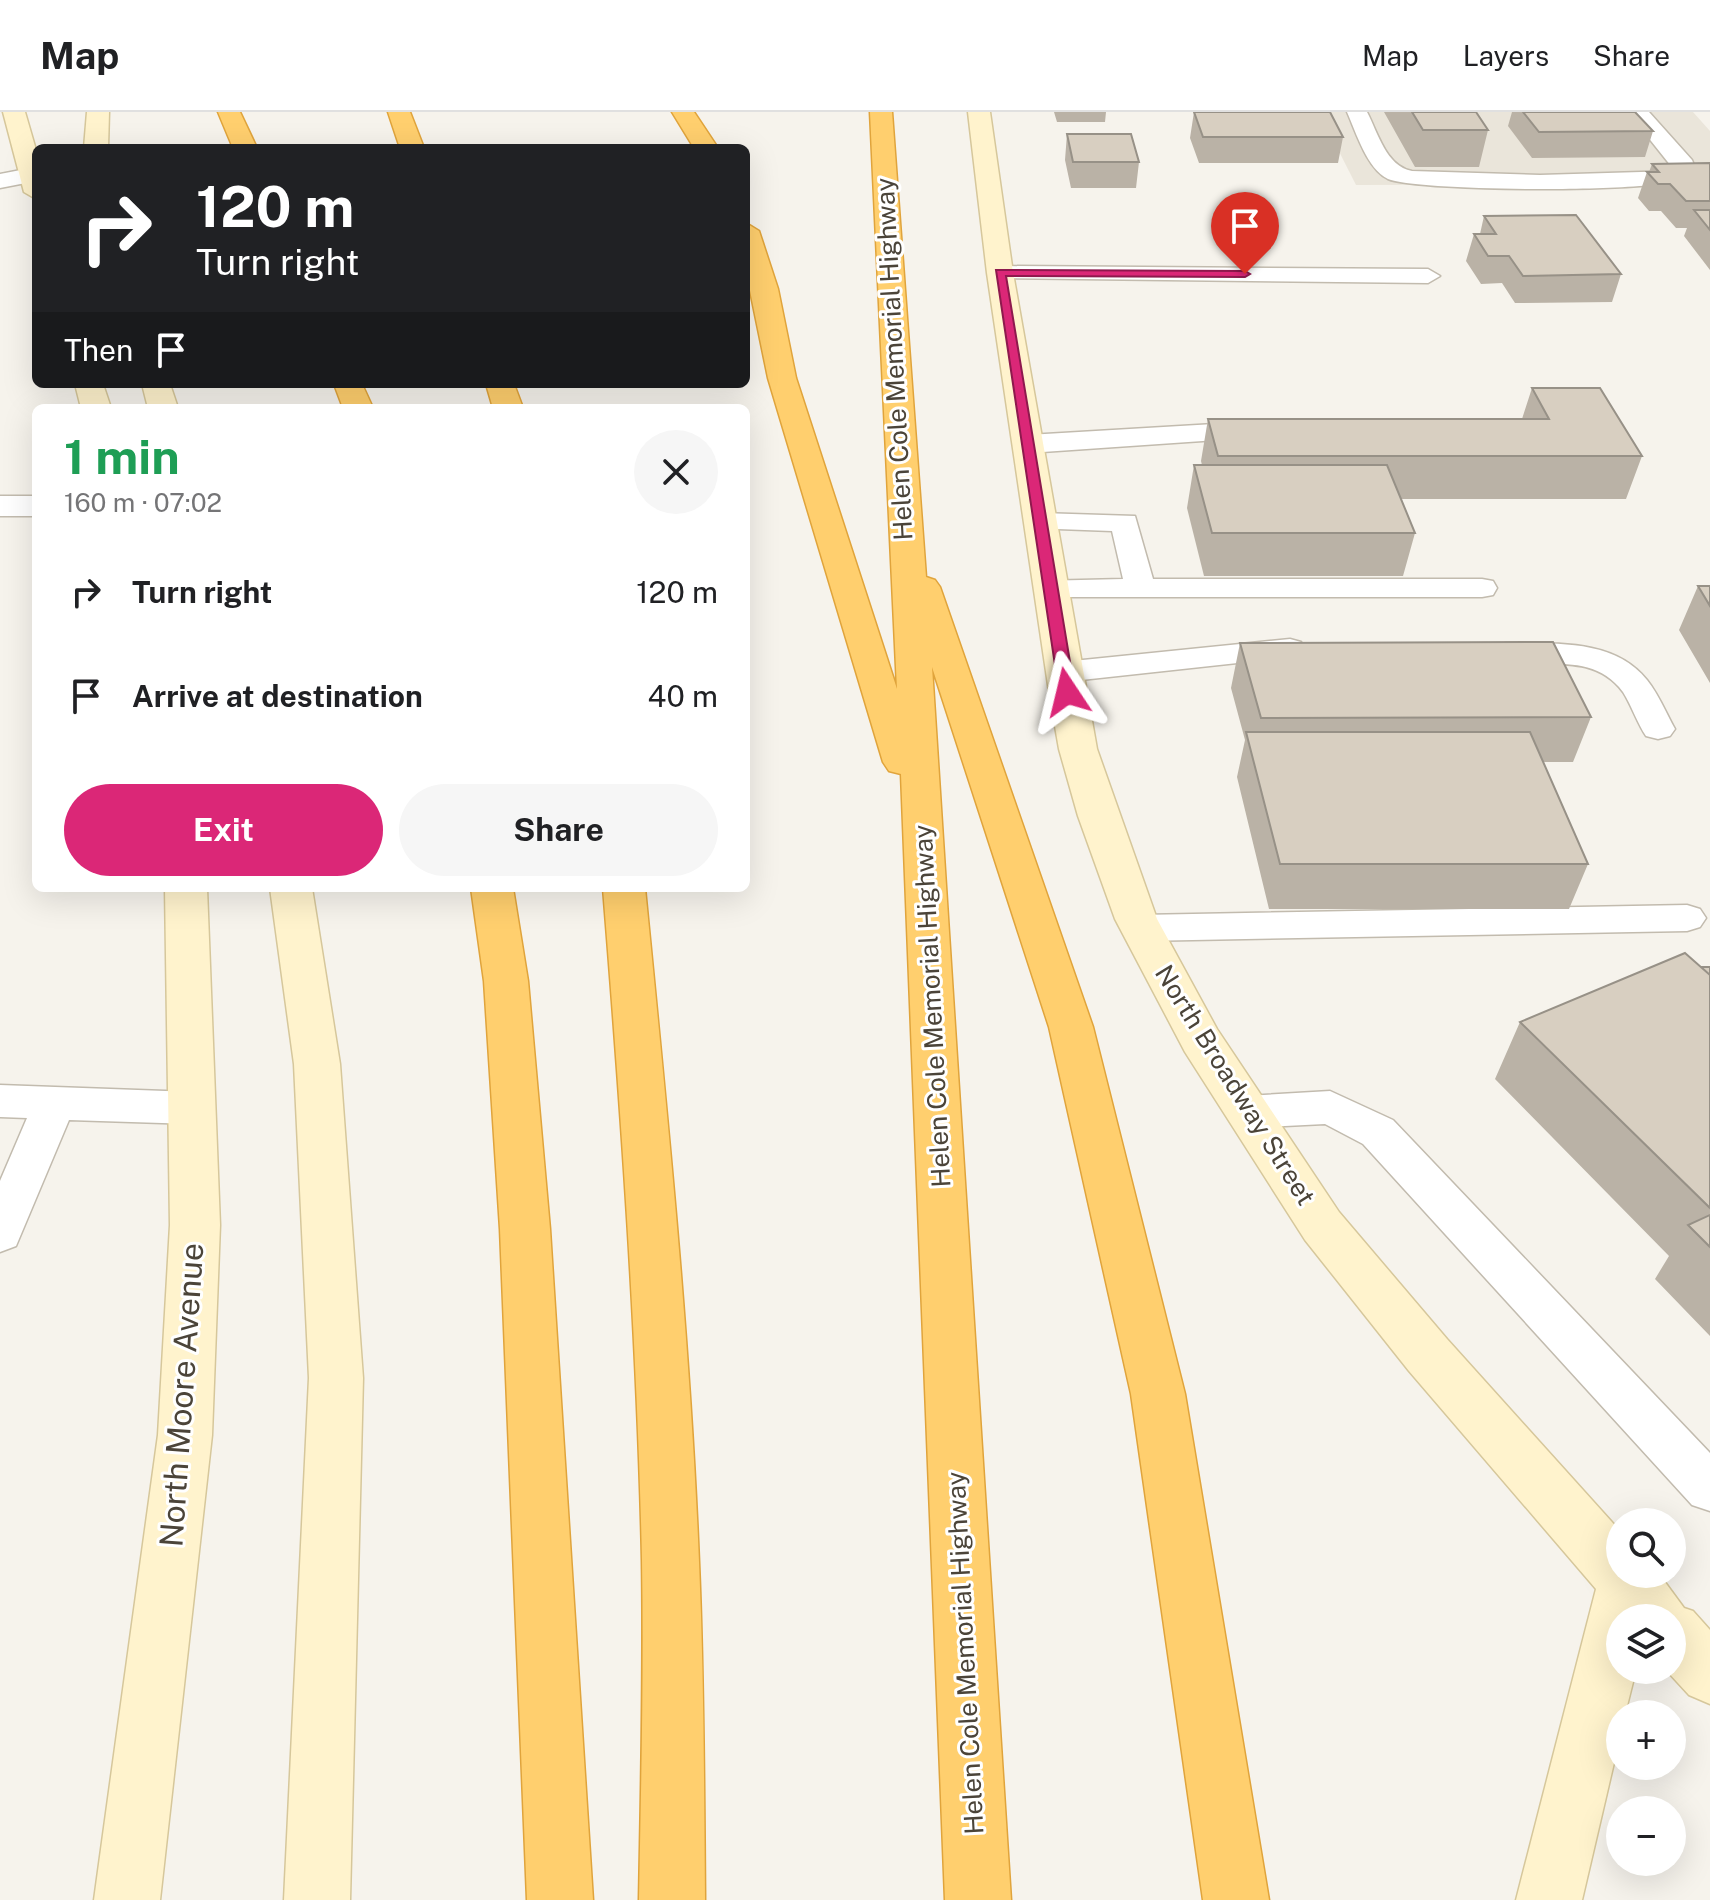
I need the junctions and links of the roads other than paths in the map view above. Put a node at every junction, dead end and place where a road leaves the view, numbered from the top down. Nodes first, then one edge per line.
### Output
1 (14, 112) edge
2 (98, 112) edge
3 (229, 112) edge
4 (399, 112) edge
5 (683, 112) edge
6 (881, 112) edge
7 (979, 112) edge
8 (1357, 112) edge
9 (1638, 112) edge
10 (96, 144) edge
11 (243, 144) edge
12 (411, 144) edge
13 (703, 144) edge
14 (32, 177) edge
15 (0, 181) edge
16 (32, 184) edge
17 (750, 243) edge
18 (1000, 273) junction
19 (1428, 276) dead end
20 (1287, 429) edge
21 (1028, 444) junction
22 (0, 506) edge
23 (32, 506) edge
24 (1040, 522) junction
25 (903, 528) junction
26 (1050, 588) junction
27 (1140, 588) junction
28 (1482, 588) dead end
29 (1327, 649) edge
30 (1473, 652) edge
31 (1063, 672) junction
32 (1658, 729) dead end
33 (924, 833) junction
34 (186, 892) edge
35 (292, 892) edge
36 (493, 892) edge
37 (624, 892) edge
38 (1687, 918) dead end
39 (1140, 928) junction
40 (0, 1101) edge
41 (55, 1102) junction
42 (193, 1108) junction
43 (1247, 1112) junction
44 (0, 1233) edge
45 (1710, 1488) edge
46 (1643, 1600) edge
47 (1686, 1647) edge
48 (1710, 1674) edge
49 (127, 1900) edge
50 (317, 1900) edge
51 (560, 1900) edge
52 (672, 1900) edge
53 (978, 1900) edge
54 (1236, 1900) edge
55 (1549, 1900) edge

1 - 14 main road
2 - 10 main road
3 - 11 highway
4 - 12 highway
5 - 13 highway
6 - 25 highway, Helen Cole Memorial Highway
7 - 18 main road, North Broadway Street
8 - 9 lane
15 - 16 street
17 - 33 highway
18 - 19 lane
18 - 21 main road, North Broadway Street
20 - 21 street
21 - 24 main road, North Broadway Street
22 - 23 street
24 - 26 main road, North Broadway Street
24 - 27 lane
25 - 33 highway, Helen Cole Memorial Highway
25 - 54 highway
26 - 27 lane
26 - 31 main road, North Broadway Street
27 - 28 lane
29 - 31 lane
30 - 32 lane
31 - 39 main road, North Broadway Street
33 - 53 highway, Helen Cole Memorial Highway
34 - 42 main road, North Moore Avenue
35 - 50 main road
36 - 51 highway
37 - 52 highway
38 - 39 lane
39 - 43 main road, North Broadway Street
40 - 41 lane
41 - 42 lane
41 - 44 lane
42 - 49 main road, North Moore Avenue
43 - 45 lane
43 - 46 main road, North Broadway Street
46 - 55 main road
47 - 48 main road

